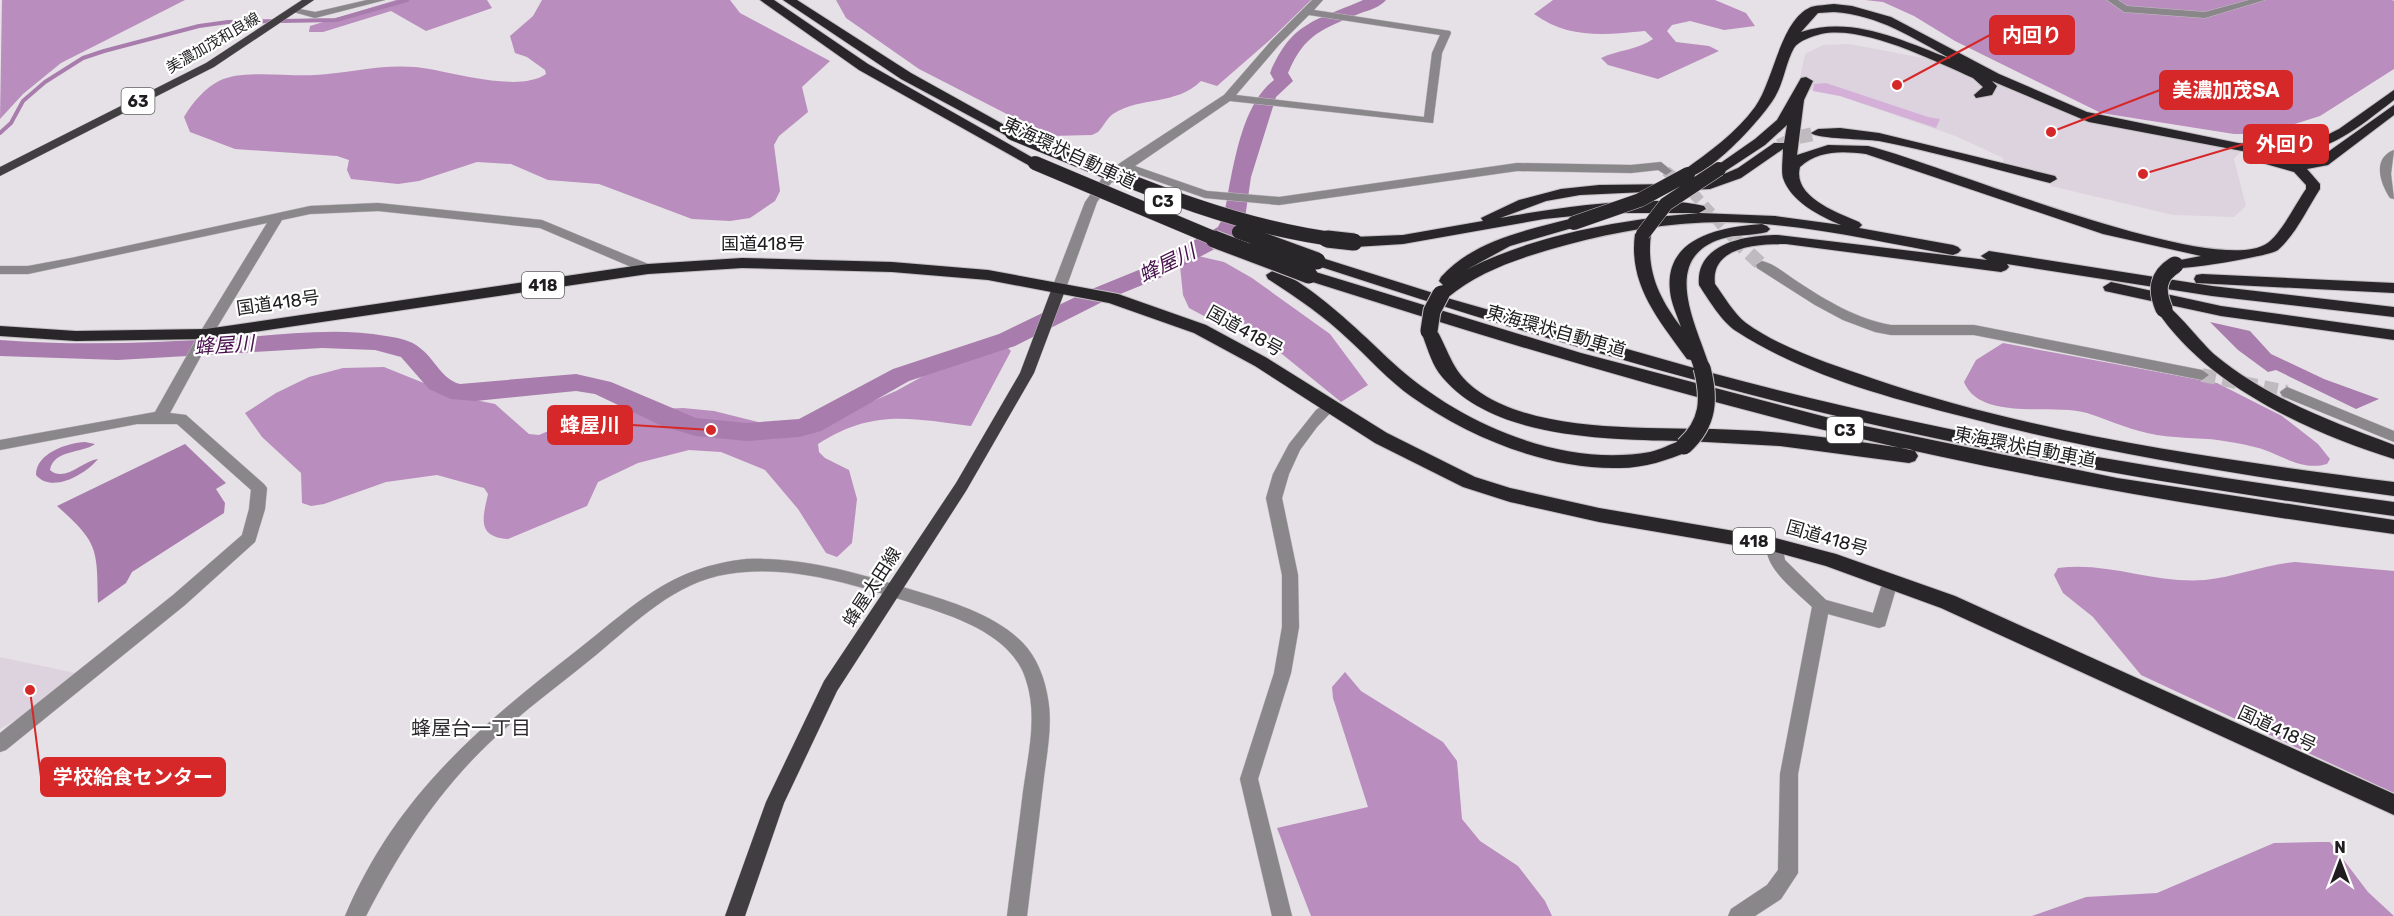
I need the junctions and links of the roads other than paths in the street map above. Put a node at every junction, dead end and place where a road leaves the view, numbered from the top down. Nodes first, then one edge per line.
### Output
1 (309, 0) edge
2 (380, 0) edge
3 (766, 0) edge
4 (789, 0) edge
5 (1318, 0) edge
6 (2112, 0) edge
7 (2260, 0) edge
8 (1309, 12) junction
9 (291, 14) junction
10 (1912, 28) junction
11 (1887, 40) junction
12 (1791, 43) junction
13 (1806, 81) dead end
14 (2394, 94) edge
15 (1981, 95) dead end
16 (1228, 97) junction
17 (1798, 102) junction
18 (2394, 109) edge
19 (1012, 133) junction
20 (1818, 133) tunnel mouth
21 (1779, 146) tunnel mouth
22 (2238, 153) dead end
23 (2336, 153) junction
24 (2394, 154) edge
25 (2274, 160) junction
26 (1035, 163) junction
27 (1124, 166) junction
28 (0, 171) edge
29 (1666, 171) tunnel mouth
30 (1790, 177) junction
31 (2050, 179) dead end
32 (2313, 189) junction
33 (2394, 195) edge
34 (278, 216) junction
35 (1779, 220) junction
36 (1450, 234) junction
37 (1931, 246) junction
38 (2238, 256) junction
39 (1762, 265) tunnel mouth
40 (2001, 267) junction
41 (1313, 268) junction
42 (648, 269) junction
43 (0, 270) edge
44 (2099, 279) junction
45 (1059, 288) junction
46 (2394, 288) edge
47 (1441, 294) junction
48 (2394, 312) edge
49 (2394, 319) edge
50 (0, 331) edge
51 (206, 334) junction
52 (2394, 335) edge
53 (1702, 368) junction
54 (2202, 375) tunnel mouth
55 (2287, 392) tunnel mouth
56 (1330, 406) junction
57 (160, 417) junction
58 (2394, 437) edge
59 (0, 445) edge
60 (2394, 452) edge
61 (2394, 489) edge
62 (2181, 498) junction
63 (2394, 509) edge
64 (2394, 527) edge
65 (1775, 545) junction
66 (892, 591) junction
67 (1887, 592) dead end
68 (1821, 605) junction
69 (0, 744) edge
70 (2394, 805) edge
71 (355, 916) edge
72 (735, 916) edge
73 (1017, 916) edge
74 (1282, 916) edge
75 (1738, 916) edge

1 - 9 main road, 美濃加茂和良線 / 63
2 - 9 street
3 - 26 highway, 東海環状自動車道 / C3
4 - 19 highway, 東海環状自動車道 / C3
5 - 8 street
6 - 7 street
8 - 16 street
8 - 16 street
9 - 28 main road, 美濃加茂和良線 / 63
10 - 11 highway
10 - 12 highway
10 - 14 highway
11 - 12 highway
11 - 15 highway
12 - 47 highway, bridge
13 - 17 highway
16 - 27 street
17 - 30 highway
17 - 53 highway, bridge
18 - 23 highway
19 - 36 highway, bridge
19 - 41 highway, 東海環状自動車道 / C3, bridge
20 - 31 highway
21 - 36 highway
22 - 25 highway
23 - 25 highway
23 - 32 highway
24 - 33 street
25 - 32 highway
26 - 41 highway, 東海環状自動車道 / C3, bridge
26 - 53 highway, bridge
27 - 29 street
27 - 45 street
30 - 37 highway
30 - 38 highway
32 - 38 highway
34 - 42 street
34 - 43 street
34 - 51 street
35 - 36 highway
35 - 37 highway
35 - 47 highway
37 - 44 highway
38 - 60 highway, bridge
39 - 54 street
40 - 44 highway
40 - 53 highway
40 - 61 highway
41 - 62 highway, 東海環状自動車道 / C3
41 - 63 highway, 東海環状自動車道 / C3
42 - 45 highway, 国道418号 / 418
42 - 51 highway, 国道418号 / 418
44 - 46 highway
44 - 48 highway
44 - 49 highway
44 - 52 highway
45 - 56 highway, 国道418号 / 418
45 - 66 main road, 蜂屋太田線
47 - 62 highway, bridge
50 - 51 highway, 国道418号 / 418
51 - 57 street
55 - 58 street
56 - 65 highway, 国道418号 / 418
56 - 74 street
57 - 59 street
57 - 69 street
62 - 64 highway, 東海環状自動車道 / C3
65 - 68 street
65 - 70 highway, 国道418号 / 418
66 - 71 street
66 - 72 main road, 蜂屋太田線
66 - 73 street
67 - 68 street
68 - 75 street

